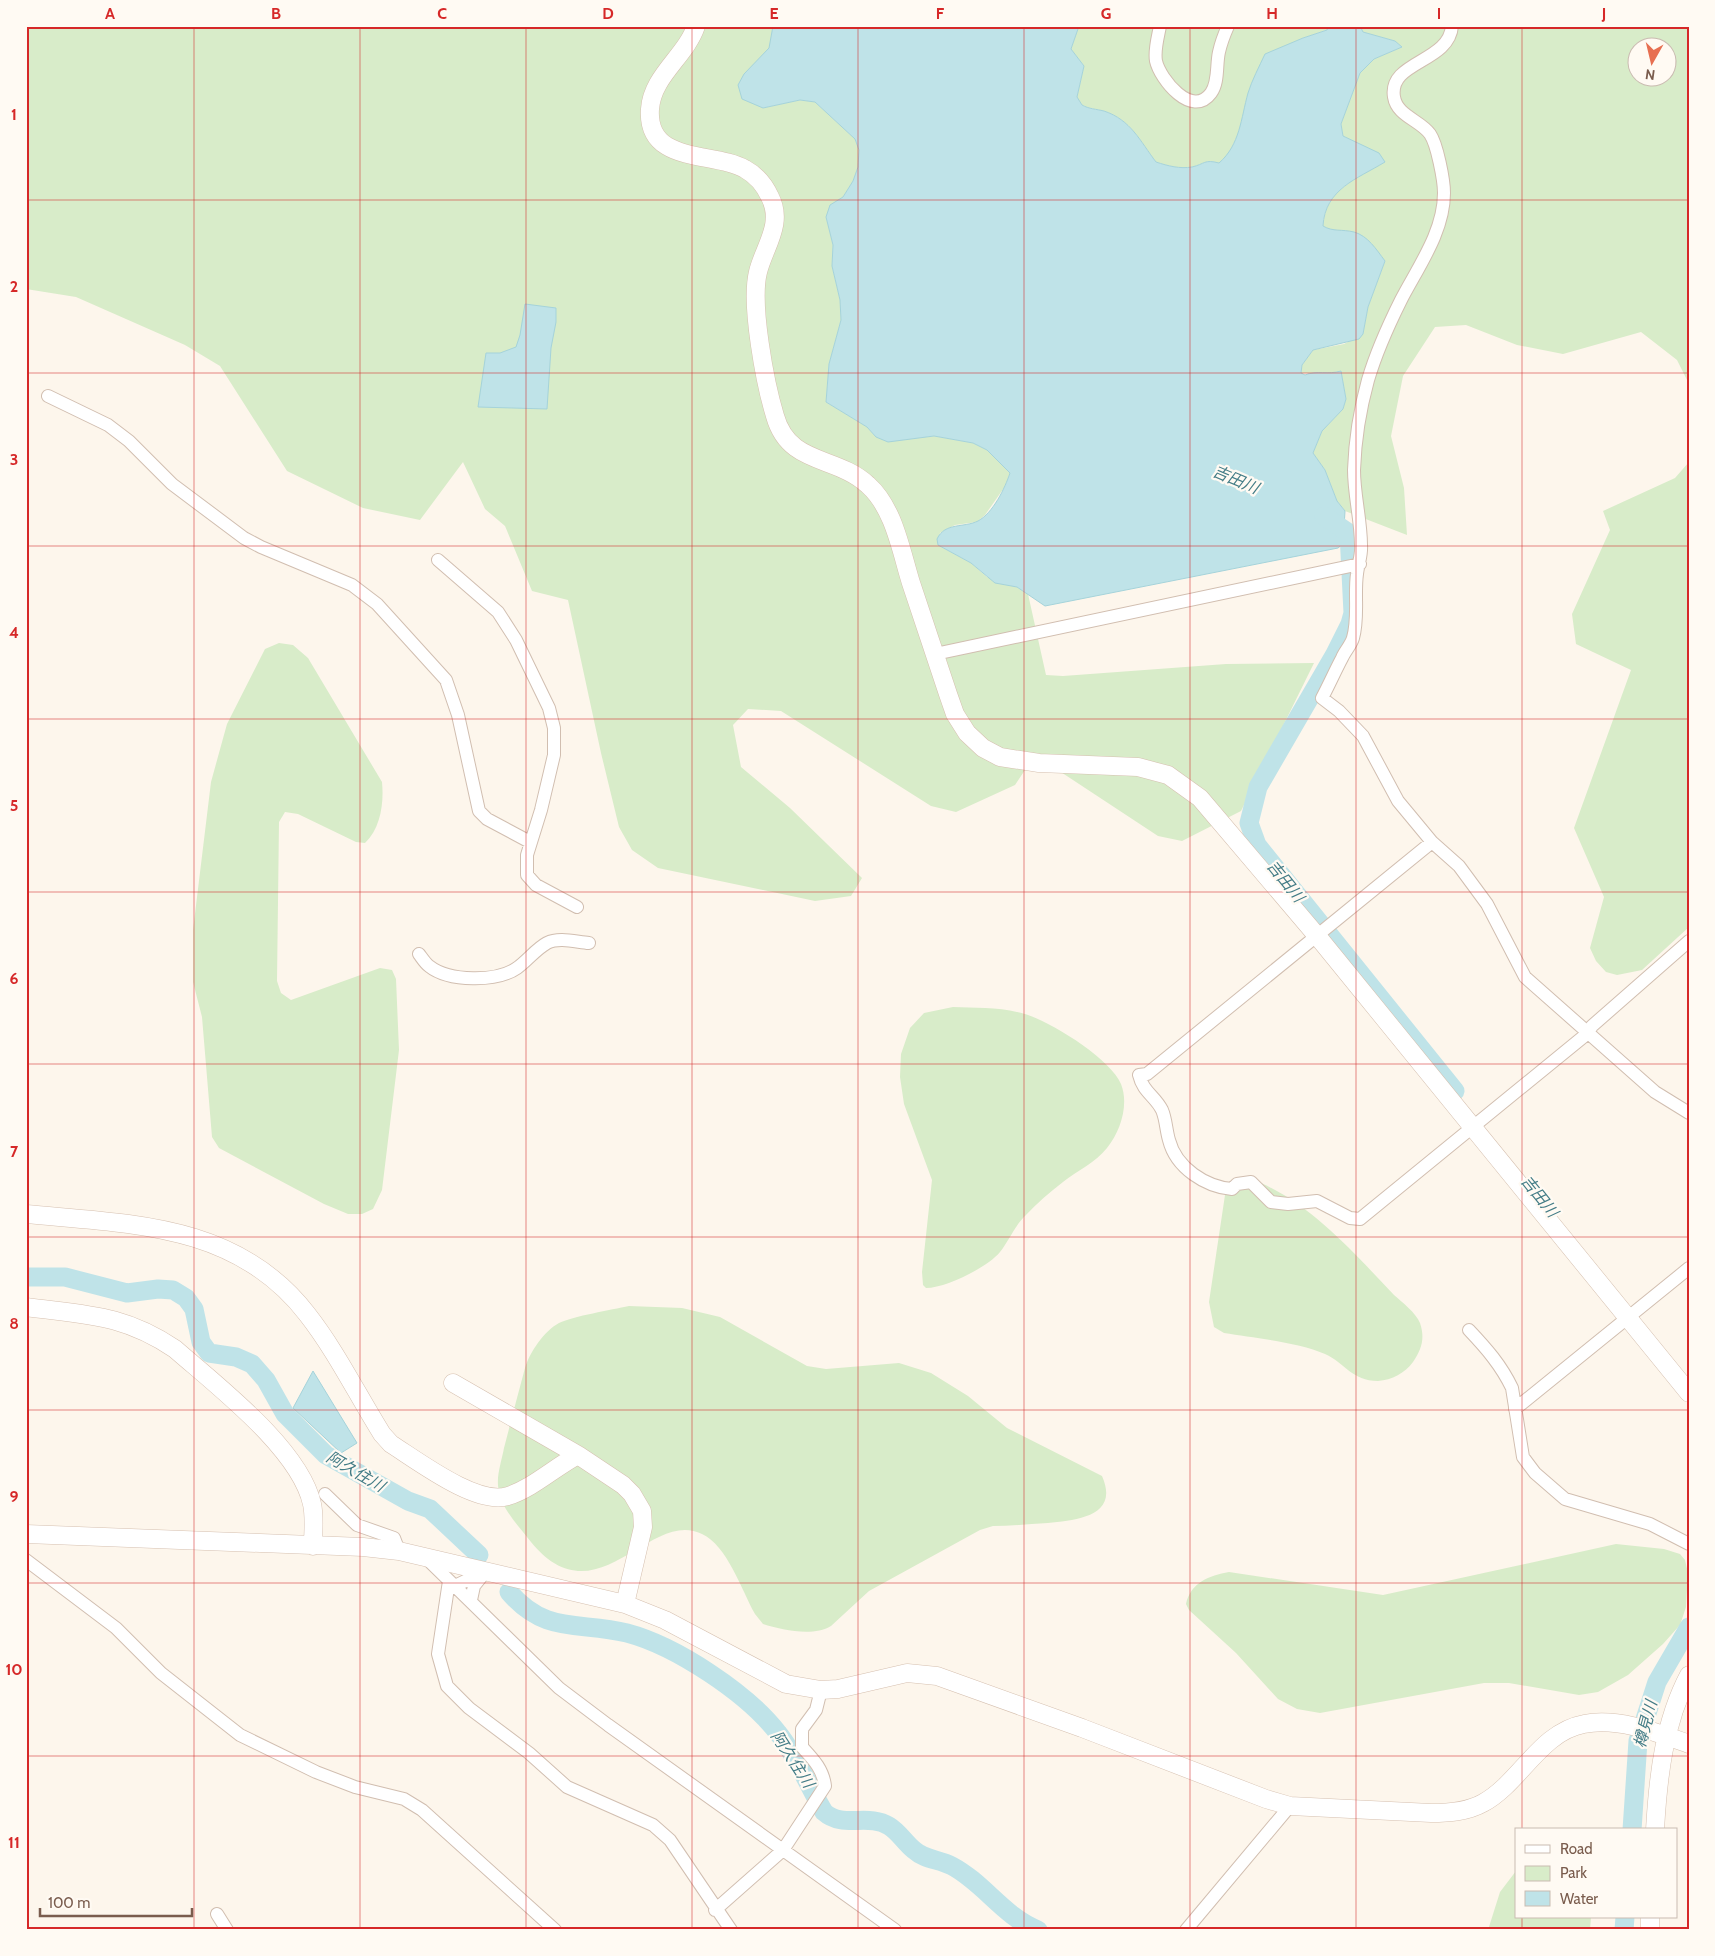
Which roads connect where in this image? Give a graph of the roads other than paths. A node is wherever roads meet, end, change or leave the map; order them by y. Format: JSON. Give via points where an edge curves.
{"nodes":[{"id":1,"x":696,"y":26,"type":"edge"},
{"id":2,"x":1160,"y":26,"type":"edge"},
{"id":3,"x":1228,"y":26,"type":"edge"},
{"id":4,"x":1452,"y":26,"type":"edge"},
{"id":5,"x":48,"y":396,"type":"dead end"},
{"id":6,"x":438,"y":560,"type":"dead end"},
{"id":7,"x":1360,"y":564,"type":"junction"},
{"id":8,"x":935,"y":654,"type":"junction"},
{"id":9,"x":530,"y":842,"type":"junction"},
{"id":10,"x":1432,"y":842,"type":"junction"},
{"id":11,"x":577,"y":907,"type":"dead end"},
{"id":12,"x":1318,"y":937,"type":"junction"},
{"id":13,"x":1689,"y":941,"type":"edge"},
{"id":14,"x":589,"y":943,"type":"dead end"},
{"id":15,"x":419,"y":954,"type":"dead end"},
{"id":16,"x":1588,"y":1032,"type":"junction"},
{"id":17,"x":1689,"y":1113,"type":"edge"},
{"id":18,"x":1471,"y":1128,"type":"junction"},
{"id":19,"x":26,"y":1214,"type":"edge"},
{"id":20,"x":1689,"y":1268,"type":"edge"},
{"id":21,"x":26,"y":1307,"type":"edge"},
{"id":22,"x":1627,"y":1318,"type":"junction"},
{"id":23,"x":1468,"y":1330,"type":"dead end"},
{"id":24,"x":453,"y":1383,"type":"dead end"},
{"id":25,"x":1689,"y":1393,"type":"edge"},
{"id":26,"x":1515,"y":1409,"type":"junction"},
{"id":27,"x":578,"y":1455,"type":"junction"},
{"id":28,"x":325,"y":1494,"type":"dead end"},
{"id":29,"x":26,"y":1534,"type":"edge"},
{"id":30,"x":1689,"y":1544,"type":"edge"},
{"id":31,"x":313,"y":1546,"type":"junction"},
{"id":32,"x":399,"y":1551,"type":"junction"},
{"id":33,"x":425,"y":1557,"type":"junction"},
{"id":34,"x":26,"y":1560,"type":"edge"},
{"id":35,"x":486,"y":1571,"type":"junction"},
{"id":36,"x":452,"y":1584,"type":"junction"},
{"id":37,"x":471,"y":1600,"type":"junction"},
{"id":38,"x":625,"y":1604,"type":"junction"},
{"id":39,"x":1689,"y":1675,"type":"edge"},
{"id":40,"x":820,"y":1690,"type":"junction"},
{"id":41,"x":1665,"y":1735,"type":"junction"},
{"id":42,"x":1689,"y":1744,"type":"edge"},
{"id":43,"x":1290,"y":1806,"type":"junction"},
{"id":44,"x":1655,"y":1828,"type":"edge"},
{"id":45,"x":783,"y":1850,"type":"junction"},
{"id":46,"x":715,"y":1910,"type":"junction"},
{"id":47,"x":217,"y":1914,"type":"dead end"},
{"id":48,"x":227,"y":1930,"type":"edge"},
{"id":49,"x":555,"y":1930,"type":"edge"},
{"id":50,"x":731,"y":1930,"type":"edge"},
{"id":51,"x":895,"y":1930,"type":"edge"},
{"id":52,"x":1186,"y":1930,"type":"edge"}],
"edges":[{"from":1,"to":8,"type":"street","via":[[686,47],[652,94],[652,126],[660,139],[673,149],[744,168],[760,182],[771,198],[772,239],[759,269],[755,302],[775,417],[794,448],[859,477],[880,499],[889,516]]},
{"from":2,"to":3,"type":"street","via":[[1158,67],[1180,96],[1194,101],[1207,96],[1214,87],[1219,51]]},
{"from":4,"to":7,"type":"street","via":[[1442,48],[1401,75],[1394,88],[1395,100],[1401,111],[1432,136],[1444,192],[1437,231],[1400,302],[1368,380],[1357,430],[1354,471],[1362,545]]},
{"from":5,"to":9,"type":"street","via":[[108,425],[172,484],[244,538],[352,585],[377,604],[446,680],[458,715],[479,812]]},
{"from":6,"to":9,"type":"street","via":[[498,612],[516,640],[549,708],[556,738],[554,755]]},
{"from":7,"to":8,"type":"street"},
{"from":7,"to":10,"type":"street","via":[[1352,639],[1322,698],[1364,736],[1398,801]]},
{"from":8,"to":12,"type":"street","via":[[956,714],[967,733],[983,748],[1013,760],[1138,768],[1168,776],[1200,798]]},
{"from":9,"to":11,"type":"street","via":[[527,875],[536,885]]},
{"from":10,"to":12,"type":"street"},
{"from":10,"to":16,"type":"street","via":[[1459,866],[1487,904],[1525,977]]},
{"from":12,"to":18,"type":"street"},
{"from":12,"to":18,"type":"street","via":[[1147,1074],[1139,1075],[1141,1086],[1163,1112],[1169,1141],[1177,1155],[1196,1176],[1219,1188],[1232,1189],[1236,1184],[1250,1182],[1271,1202],[1317,1202],[1356,1220]]},
{"from":13,"to":16,"type":"street"},
{"from":14,"to":15,"type":"street","via":[[548,942],[516,968],[499,976],[481,979],[447,975],[429,966]]},
{"from":16,"to":17,"type":"street","via":[[1655,1092]]},
{"from":16,"to":18,"type":"street"},
{"from":18,"to":22,"type":"street"},
{"from":19,"to":27,"type":"street","via":[[170,1230],[210,1243],[253,1266],[271,1278],[306,1313],[391,1444],[469,1491],[494,1498],[508,1496]]},
{"from":20,"to":22,"type":"street"},
{"from":21,"to":31,"type":"street","via":[[122,1321],[175,1349],[285,1451],[305,1484],[313,1505]]},
{"from":22,"to":25,"type":"street"},
{"from":22,"to":26,"type":"street"},
{"from":23,"to":26,"type":"street","via":[[1501,1367],[1512,1388]]},
{"from":24,"to":27,"type":"street"},
{"from":26,"to":30,"type":"street","via":[[1524,1457],[1535,1473],[1565,1499],[1650,1524]]},
{"from":27,"to":38,"type":"street","via":[[623,1485],[642,1511],[643,1527]]},
{"from":28,"to":32,"type":"street","via":[[357,1525],[394,1538]]},
{"from":29,"to":31,"type":"street"},
{"from":31,"to":32,"type":"street"},
{"from":32,"to":33,"type":"street"},
{"from":33,"to":35,"type":"street"},
{"from":33,"to":36,"type":"street"},
{"from":34,"to":49,"type":"street","via":[[116,1628],[161,1673],[240,1735],[316,1772],[355,1787],[404,1799],[422,1810]]},
{"from":35,"to":36,"type":"street"},
{"from":35,"to":37,"type":"street","via":[[474,1586]]},
{"from":35,"to":38,"type":"street"},
{"from":36,"to":37,"type":"street"},
{"from":36,"to":46,"type":"street","via":[[438,1654],[447,1686],[469,1708],[529,1753],[567,1787],[653,1825],[670,1840]]},
{"from":37,"to":45,"type":"street","via":[[559,1688]]},
{"from":38,"to":40,"type":"street","via":[[665,1620],[786,1684]]},
{"from":39,"to":41,"type":"street"},
{"from":40,"to":43,"type":"street","via":[[838,1689],[906,1673],[936,1676]]},
{"from":40,"to":45,"type":"street","via":[[816,1710],[802,1729],[802,1747],[817,1764],[825,1786]]},
{"from":41,"to":42,"type":"street"},
{"from":41,"to":43,"type":"street","via":[[1598,1722],[1570,1728],[1552,1739],[1492,1797],[1462,1811]]},
{"from":41,"to":44,"type":"street"},
{"from":43,"to":52,"type":"street"},
{"from":45,"to":46,"type":"street"},
{"from":45,"to":51,"type":"street"},
{"from":46,"to":50,"type":"street"},
{"from":47,"to":48,"type":"street"}]}
